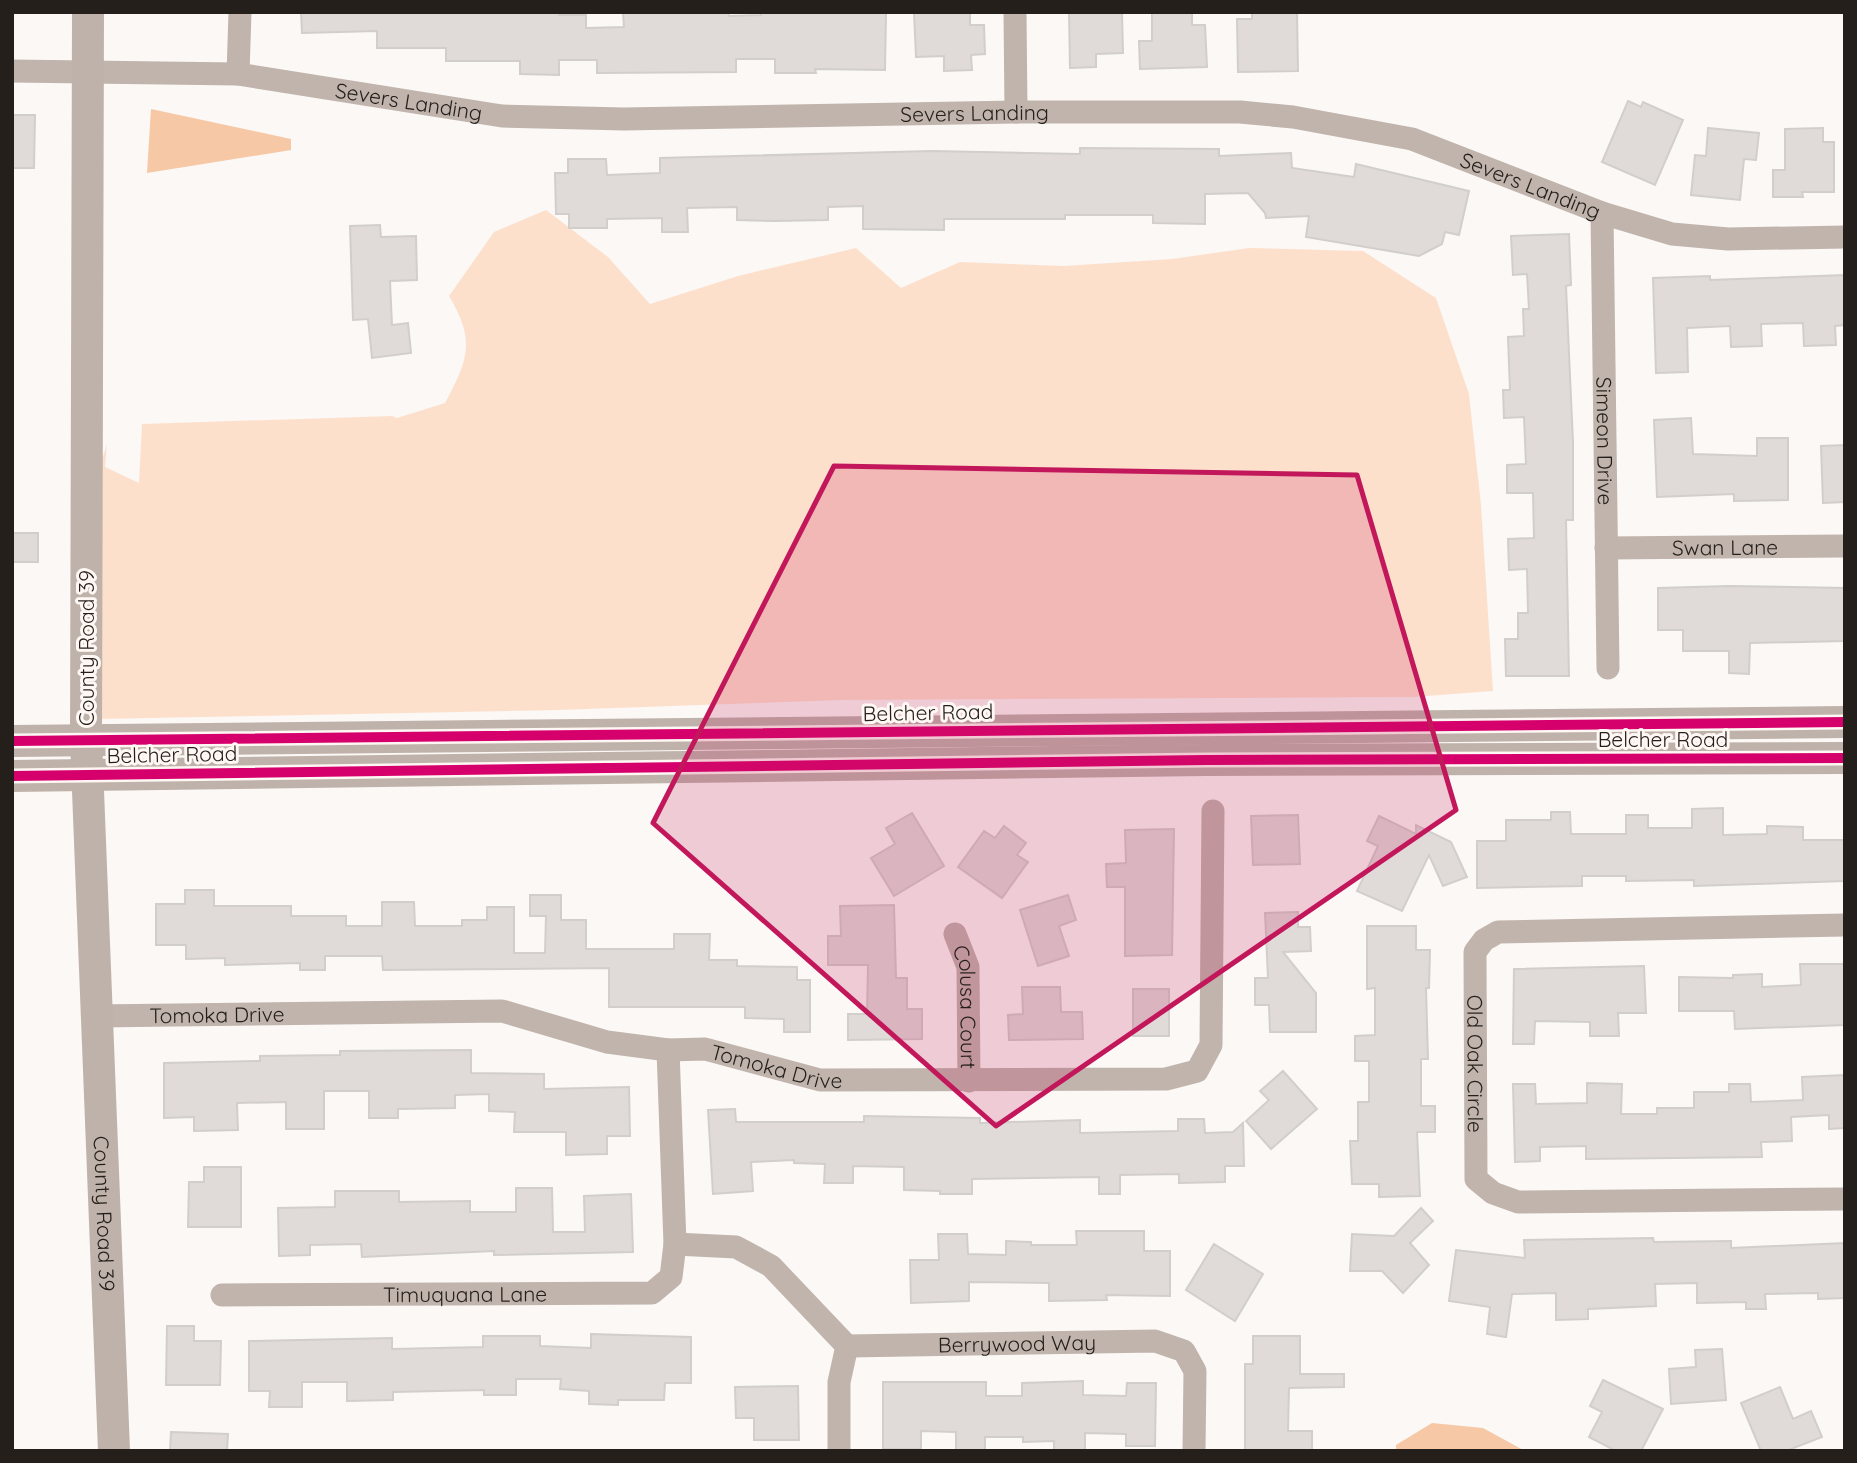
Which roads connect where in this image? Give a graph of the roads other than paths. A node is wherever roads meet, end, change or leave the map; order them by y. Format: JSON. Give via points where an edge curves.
{"nodes":[{"id":1,"x":88,"y":12,"type":"edge"},
{"id":2,"x":240,"y":12,"type":"edge"},
{"id":3,"x":1015,"y":12,"type":"edge"},
{"id":4,"x":12,"y":71,"type":"edge"},
{"id":5,"x":87,"y":72,"type":"junction"},
{"id":6,"x":238,"y":74,"type":"junction"},
{"id":7,"x":1016,"y":112,"type":"junction"},
{"id":8,"x":1602,"y":213,"type":"junction"},
{"id":9,"x":1845,"y":237,"type":"edge"},
{"id":10,"x":1845,"y":546,"type":"edge"},
{"id":11,"x":1606,"y":548,"type":"junction"},
{"id":12,"x":1608,"y":668,"type":"dead end"},
{"id":13,"x":1845,"y":722,"type":"edge"},
{"id":14,"x":86,"y":740,"type":"junction"},
{"id":15,"x":12,"y":741,"type":"edge"},
{"id":16,"x":1845,"y":758,"type":"edge"},
{"id":17,"x":87,"y":775,"type":"junction"},
{"id":18,"x":12,"y":776,"type":"edge"},
{"id":19,"x":1213,"y":811,"type":"dead end"},
{"id":20,"x":1845,"y":925,"type":"edge"},
{"id":21,"x":955,"y":934,"type":"dead end"},
{"id":22,"x":96,"y":1016,"type":"junction"},
{"id":23,"x":668,"y":1050,"type":"junction"},
{"id":24,"x":969,"y":1081,"type":"junction"},
{"id":25,"x":1845,"y":1199,"type":"edge"},
{"id":26,"x":675,"y":1244,"type":"junction"},
{"id":27,"x":222,"y":1296,"type":"dead end"},
{"id":28,"x":846,"y":1346,"type":"junction"},
{"id":29,"x":114,"y":1451,"type":"edge"},
{"id":30,"x":839,"y":1451,"type":"edge"},
{"id":31,"x":1194,"y":1451,"type":"edge"}],
"edges":[{"from":1,"to":5,"type":"main road","name":"County Road 39"},
{"from":2,"to":6,"type":"street"},
{"from":3,"to":7,"type":"street"},
{"from":4,"to":5,"type":"street","name":"Severs Landing"},
{"from":5,"to":6,"type":"street","name":"Severs Landing"},
{"from":5,"to":14,"type":"main road","name":"County Road 39"},
{"from":6,"to":7,"type":"street","name":"Severs Landing","via":[[502,116],[624,120]]},
{"from":7,"to":8,"type":"street","name":"Severs Landing","via":[[1240,112],[1293,117],[1412,139]]},
{"from":8,"to":9,"type":"street","name":"Severs Landing","via":[[1672,234],[1728,239]]},
{"from":8,"to":11,"type":"street","name":"Simeon Drive"},
{"from":10,"to":11,"type":"street","name":"Swan Lane"},
{"from":11,"to":12,"type":"street","name":"Simeon Drive"},
{"from":13,"to":14,"type":"main road","name":"Belcher Road"},
{"from":14,"to":15,"type":"main road","name":"Belcher Road"},
{"from":14,"to":17,"type":"main road","name":"County Road 39"},
{"from":16,"to":17,"type":"main road","name":"Belcher Road","via":[[1206,760]]},
{"from":17,"to":18,"type":"main road","name":"Belcher Road"},
{"from":17,"to":22,"type":"main road","name":"County Road 39"},
{"from":19,"to":24,"type":"street","name":"Tomoka Drive","via":[[1211,1045],[1197,1071],[1166,1080]]},
{"from":20,"to":25,"type":"street","name":"Old Oak Circle","via":[[1498,932],[1475,952],[1476,1179],[1483,1187],[1518,1202]]},
{"from":21,"to":24,"type":"street","name":"Colusa Court","via":[[968,967]]},
{"from":22,"to":23,"type":"street","name":"Tomoka Drive","via":[[502,1011],[607,1042]]},
{"from":22,"to":29,"type":"main road","name":"County Road 39"},
{"from":23,"to":24,"type":"street","name":"Tomoka Drive","via":[[705,1049],[820,1080]]},
{"from":23,"to":26,"type":"street","name":"Timuquana Lane"},
{"from":26,"to":27,"type":"street","name":"Timuquana Lane","via":[[671,1277],[652,1293]]},
{"from":26,"to":28,"type":"street","via":[[736,1247],[771,1265]]},
{"from":28,"to":30,"type":"street","via":[[839,1382]]},
{"from":28,"to":31,"type":"street","name":"Berrywood Way","via":[[1155,1341],[1184,1351],[1195,1371]]}]}
